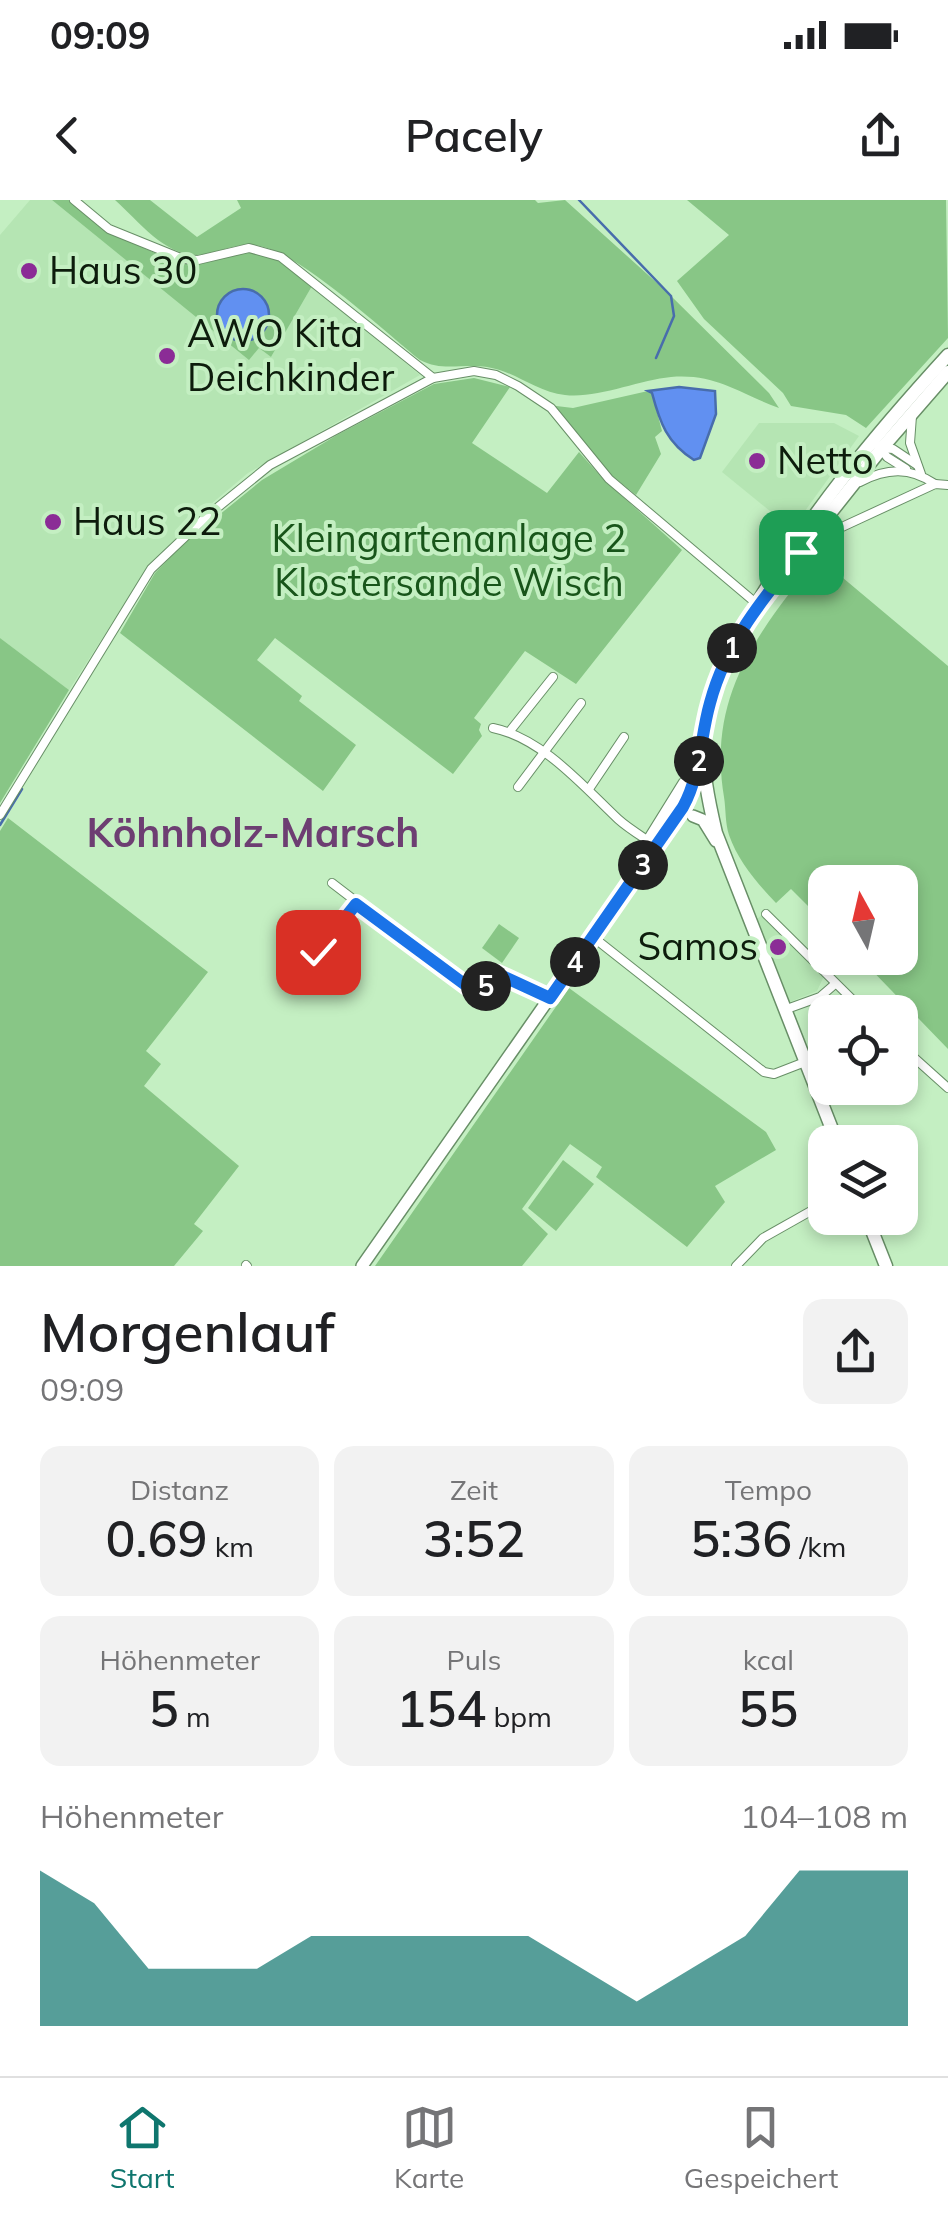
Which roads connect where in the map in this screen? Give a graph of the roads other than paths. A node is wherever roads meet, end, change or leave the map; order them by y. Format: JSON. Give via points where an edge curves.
{"nodes":[{"id":1,"x":74,"y":200,"type":"edge"},
{"id":2,"x":948,"y":356,"type":"edge"},
{"id":3,"x":948,"y":372,"type":"edge"},
{"id":4,"x":432,"y":378,"type":"junction"},
{"id":5,"x":914,"y":411,"type":"junction"},
{"id":6,"x":877,"y":444,"type":"junction"},
{"id":7,"x":913,"y":468,"type":"junction"},
{"id":8,"x":935,"y":484,"type":"junction"},
{"id":9,"x":948,"y":485,"type":"edge"},
{"id":10,"x":852,"y":486,"type":"junction"},
{"id":11,"x":842,"y":527,"type":"dead end"},
{"id":12,"x":757,"y":604,"type":"junction"},
{"id":13,"x":552,"y":677,"type":"dead end"},
{"id":14,"x":581,"y":703,"type":"dead end"},
{"id":15,"x":493,"y":728,"type":"dead end"},
{"id":16,"x":510,"y":731,"type":"junction"},
{"id":17,"x":624,"y":736,"type":"dead end"},
{"id":18,"x":704,"y":738,"type":"junction"},
{"id":19,"x":544,"y":754,"type":"junction"},
{"id":20,"x":684,"y":782,"type":"dead end"},
{"id":21,"x":518,"y":787,"type":"dead end"},
{"id":22,"x":589,"y":789,"type":"junction"},
{"id":23,"x":710,"y":805,"type":"junction"},
{"id":24,"x":688,"y":811,"type":"junction"},
{"id":25,"x":0,"y":815,"type":"edge"},
{"id":26,"x":651,"y":843,"type":"junction"},
{"id":27,"x":724,"y":855,"type":"junction"},
{"id":28,"x":332,"y":883,"type":"dead end"},
{"id":29,"x":356,"y":904,"type":"junction"},
{"id":30,"x":766,"y":914,"type":"dead end"},
{"id":31,"x":594,"y":937,"type":"junction"},
{"id":32,"x":322,"y":947,"type":"dead end"},
{"id":33,"x":835,"y":984,"type":"junction"},
{"id":34,"x":847,"y":995,"type":"edge"},
{"id":35,"x":550,"y":998,"type":"junction"},
{"id":36,"x":784,"y":1010,"type":"junction"},
{"id":37,"x":918,"y":1061,"type":"edge"},
{"id":38,"x":805,"y":1062,"type":"junction"},
{"id":39,"x":948,"y":1088,"type":"edge"},
{"id":40,"x":830,"y":1125,"type":"edge"},
{"id":41,"x":808,"y":1212,"type":"edge"},
{"id":42,"x":874,"y":1235,"type":"edge"},
{"id":43,"x":362,"y":1266,"type":"edge"},
{"id":44,"x":736,"y":1266,"type":"edge"},
{"id":45,"x":886,"y":1266,"type":"edge"}],
"edges":[{"from":1,"to":4,"type":"street","via":[[109,229],[183,259],[249,248],[281,257]]},
{"from":2,"to":6,"type":"main road"},
{"from":3,"to":5,"type":"main road"},
{"from":4,"to":12,"type":"street","via":[[496,375],[552,408],[610,479]]},
{"from":4,"to":25,"type":"street","via":[[270,466],[178,542],[152,569]]},
{"from":5,"to":6,"type":"main road"},
{"from":5,"to":7,"type":"street"},
{"from":6,"to":7,"type":"street","via":[[887,457]]},
{"from":6,"to":10,"type":"main road"},
{"from":6,"to":12,"type":"main road","via":[[794,542]]},
{"from":7,"to":8,"type":"street"},
{"from":7,"to":10,"type":"street"},
{"from":8,"to":9,"type":"street"},
{"from":8,"to":11,"type":"street"},
{"from":10,"to":12,"type":"main road"},
{"from":12,"to":18,"type":"main road","via":[[721,669]]},
{"from":13,"to":16,"type":"street"},
{"from":14,"to":19,"type":"street"},
{"from":15,"to":16,"type":"street"},
{"from":16,"to":19,"type":"street"},
{"from":17,"to":22,"type":"street"},
{"from":18,"to":23,"type":"main road"},
{"from":18,"to":24,"type":"main road"},
{"from":19,"to":21,"type":"street"},
{"from":19,"to":22,"type":"street"},
{"from":20,"to":26,"type":"street"},
{"from":22,"to":26,"type":"street"},
{"from":23,"to":24,"type":"main road"},
{"from":23,"to":27,"type":"main road"},
{"from":24,"to":26,"type":"main road"},
{"from":24,"to":27,"type":"main road","via":[[703,820]]},
{"from":26,"to":31,"type":"main road"},
{"from":27,"to":36,"type":"main road"},
{"from":28,"to":29,"type":"street"},
{"from":29,"to":32,"type":"street"},
{"from":29,"to":35,"type":"street","via":[[475,992],[498,974]]},
{"from":30,"to":33,"type":"street"},
{"from":31,"to":35,"type":"main road"},
{"from":31,"to":38,"type":"street","via":[[764,1072]]},
{"from":33,"to":34,"type":"street"},
{"from":33,"to":36,"type":"street"},
{"from":35,"to":43,"type":"main road"},
{"from":36,"to":38,"type":"main road"},
{"from":37,"to":39,"type":"street"},
{"from":38,"to":40,"type":"main road"},
{"from":41,"to":44,"type":"street","via":[[762,1238]]},
{"from":42,"to":45,"type":"main road"}]}
